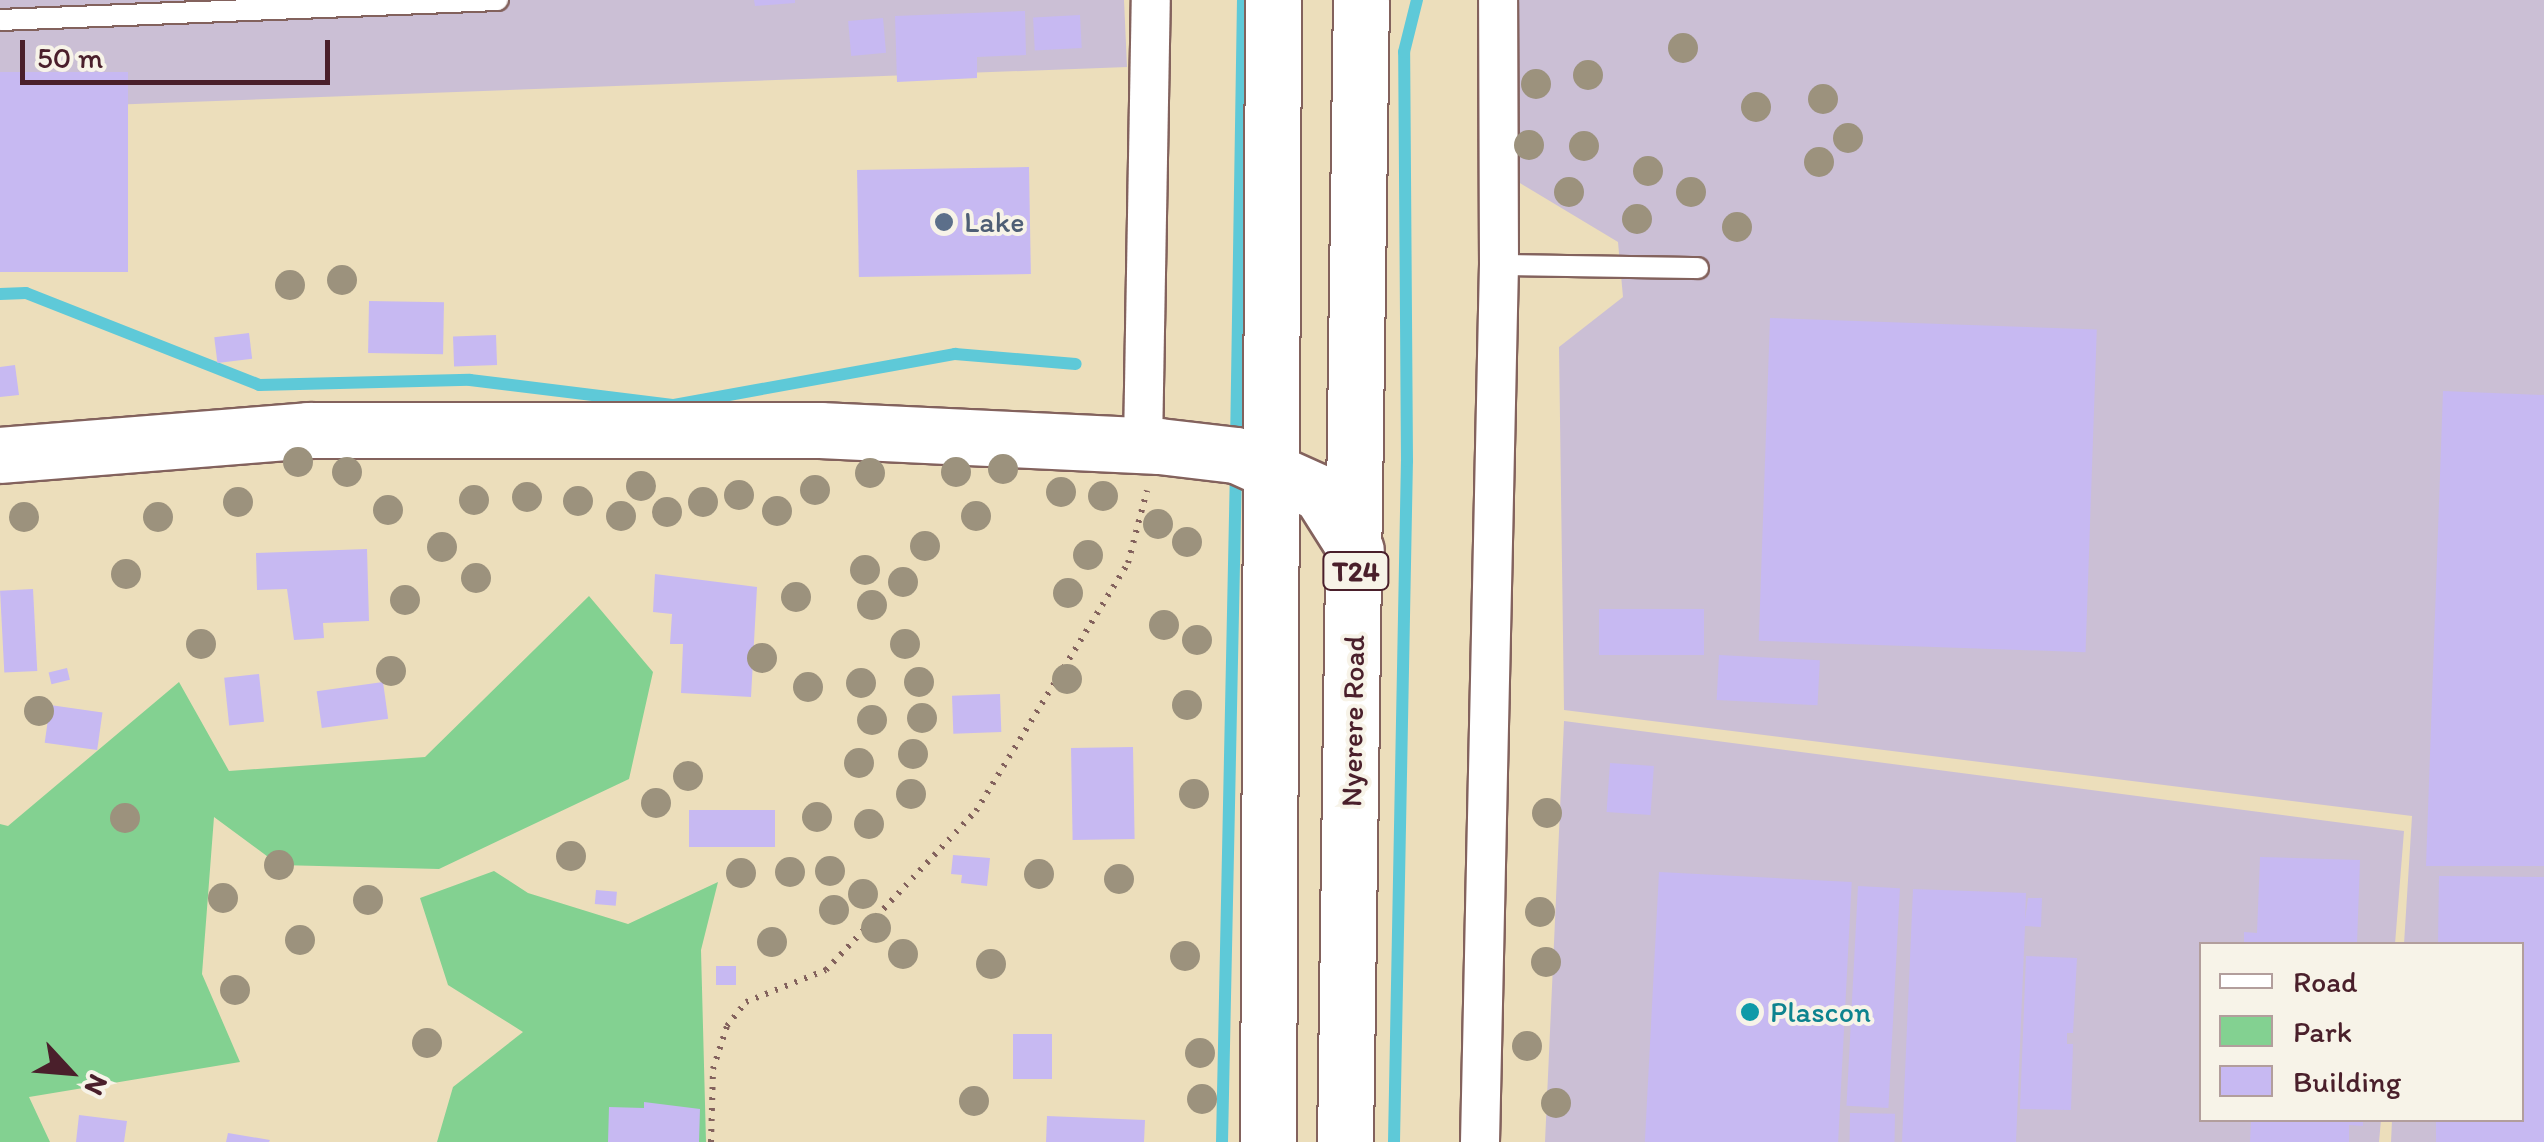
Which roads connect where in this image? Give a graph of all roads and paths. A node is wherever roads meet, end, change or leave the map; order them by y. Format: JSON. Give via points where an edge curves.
{"nodes":[{"id":1,"x":498,"y":0,"type":"edge"},
{"id":2,"x":1151,"y":0,"type":"edge"},
{"id":3,"x":1273,"y":0,"type":"edge"},
{"id":4,"x":1361,"y":0,"type":"edge"},
{"id":5,"x":1498,"y":0,"type":"edge"},
{"id":6,"x":0,"y":20,"type":"edge"},
{"id":7,"x":1500,"y":266,"type":"junction"},
{"id":8,"x":1698,"y":268,"type":"dead end"},
{"id":9,"x":1151,"y":445,"type":"junction"},
{"id":10,"x":0,"y":455,"type":"edge"},
{"id":11,"x":1272,"y":468,"type":"junction"},
{"id":12,"x":1356,"y":550,"type":"junction"},
{"id":13,"x":711,"y":1142,"type":"edge"},
{"id":14,"x":1268,"y":1142,"type":"edge"},
{"id":15,"x":1345,"y":1142,"type":"edge"},
{"id":16,"x":1480,"y":1142,"type":"edge"}],
"edges":[{"from":1,"to":6,"type":"lane"},
{"from":2,"to":9,"type":"street"},
{"from":3,"to":11,"type":"main road"},
{"from":4,"to":12,"type":"main road","name":"Nyerere Road","number":"T24"},
{"from":5,"to":7,"type":"street"},
{"from":7,"to":8,"type":"lane"},
{"from":7,"to":16,"type":"street"},
{"from":9,"to":10,"type":"main road","via":[[820,430],[308,430]]},
{"from":9,"to":11,"type":"main road","via":[[1236,455]]},
{"from":9,"to":13,"type":"path","via":[[1128,563],[976,811],[826,970],[746,1002],[727,1026],[712,1069]]},
{"from":11,"to":12,"type":"main road","via":[[1320,492]]},
{"from":11,"to":14,"type":"main road"},
{"from":12,"to":15,"type":"main road","name":"Nyerere Road","number":"T24"}]}
